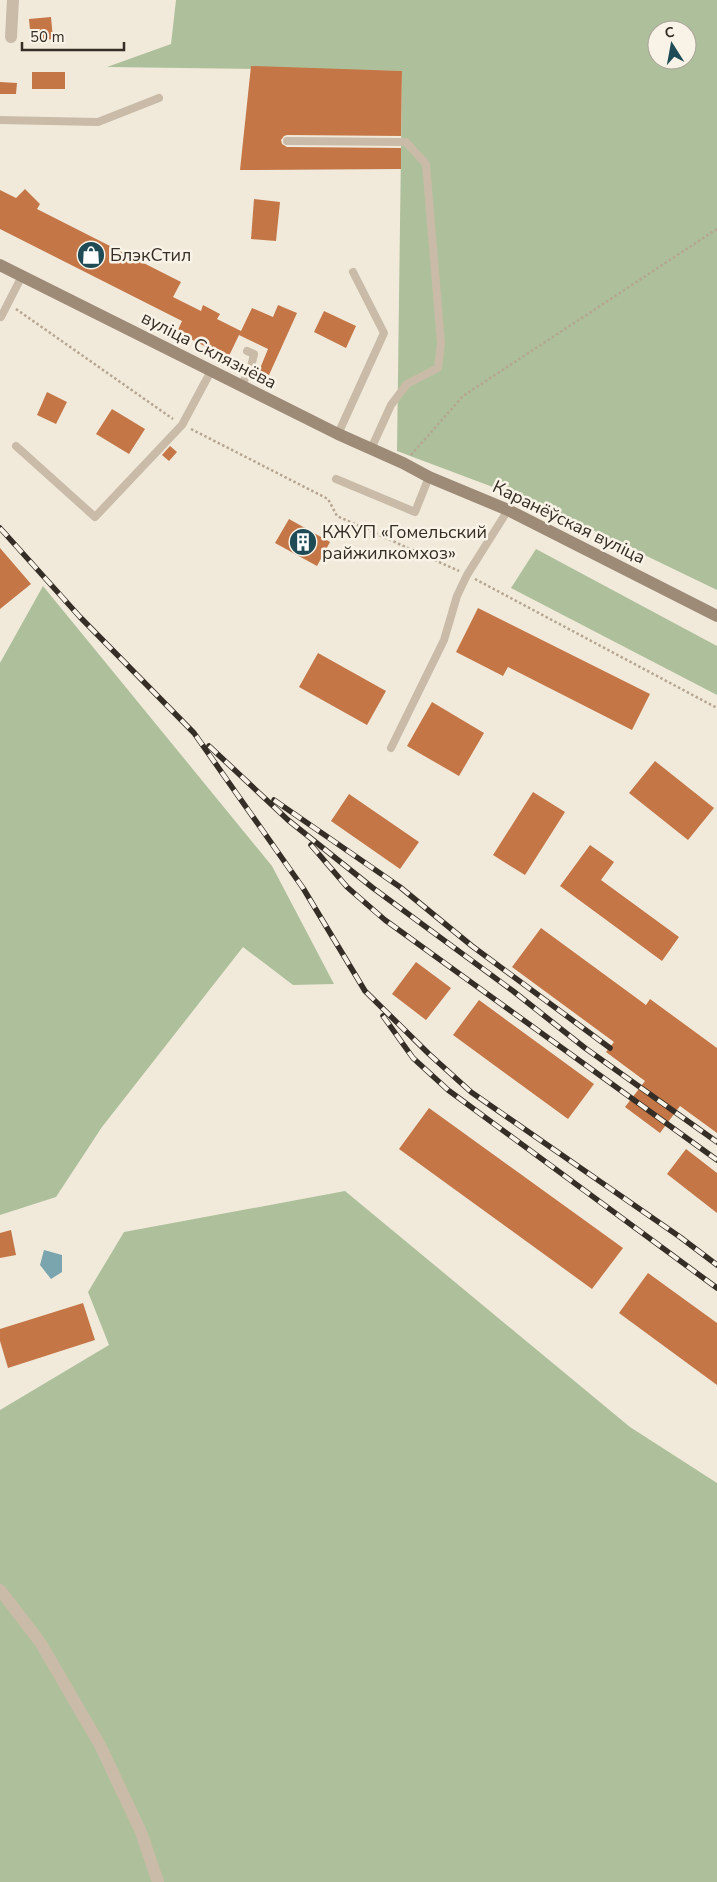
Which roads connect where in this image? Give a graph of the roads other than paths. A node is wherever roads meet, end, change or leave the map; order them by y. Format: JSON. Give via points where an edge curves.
{"nodes":[{"id":1,"x":13,"y":0,"type":"edge"},
{"id":2,"x":12,"y":37,"type":"dead end"},
{"id":3,"x":159,"y":98,"type":"dead end"},
{"id":4,"x":0,"y":120,"type":"edge"},
{"id":5,"x":287,"y":141,"type":"dead end"},
{"id":6,"x":0,"y":265,"type":"edge"},
{"id":7,"x":353,"y":272,"type":"dead end"},
{"id":8,"x":22,"y":276,"type":"junction"},
{"id":9,"x":1,"y":318,"type":"dead end"},
{"id":10,"x":247,"y":351,"type":"dead end"},
{"id":11,"x":211,"y":372,"type":"junction"},
{"id":12,"x":241,"y":386,"type":"junction"},
{"id":13,"x":338,"y":434,"type":"junction"},
{"id":14,"x":16,"y":446,"type":"dead end"},
{"id":15,"x":371,"y":449,"type":"junction"},
{"id":16,"x":403,"y":463,"type":"joint"},
{"id":17,"x":429,"y":477,"type":"junction"},
{"id":18,"x":336,"y":479,"type":"dead end"},
{"id":19,"x":508,"y":510,"type":"junction"},
{"id":20,"x":717,"y":616,"type":"edge"},
{"id":21,"x":391,"y":748,"type":"dead end"},
{"id":22,"x":0,"y":1590,"type":"edge"},
{"id":23,"x":158,"y":1882,"type":"edge"}],
"edges":[{"from":1,"to":2,"type":"street"},
{"from":3,"to":4,"type":"lane","via":[[98,122]]},
{"from":5,"to":15,"type":"lane","via":[[406,142],[426,164],[442,342],[438,368],[407,384],[391,405]]},
{"from":6,"to":8,"type":"main road","name":"вуліца Склязнёва"},
{"from":7,"to":13,"type":"lane","via":[[384,333]]},
{"from":8,"to":9,"type":"lane"},
{"from":8,"to":11,"type":"main road","name":"вуліца Склязнёва"},
{"from":10,"to":12,"type":"lane","via":[[254,354]]},
{"from":11,"to":12,"type":"main road","name":"вуліца Склязнёва"},
{"from":11,"to":14,"type":"lane","via":[[182,425],[96,517]]},
{"from":12,"to":13,"type":"main road","name":"вуліца Склязнёва"},
{"from":13,"to":15,"type":"main road","name":"вуліца Склязнёва"},
{"from":15,"to":16,"type":"main road","name":"вуліца Склязнёва"},
{"from":16,"to":17,"type":"main road","name":"Каранёўская вуліца"},
{"from":17,"to":18,"type":"lane","via":[[415,512]]},
{"from":17,"to":19,"type":"main road","name":"Каранёўская вуліца"},
{"from":19,"to":20,"type":"main road","name":"Каранёўская вуліца"},
{"from":19,"to":21,"type":"lane","via":[[457,596],[444,640]]},
{"from":22,"to":23,"type":"street","via":[[40,1642],[100,1745],[141,1832]]}]}
